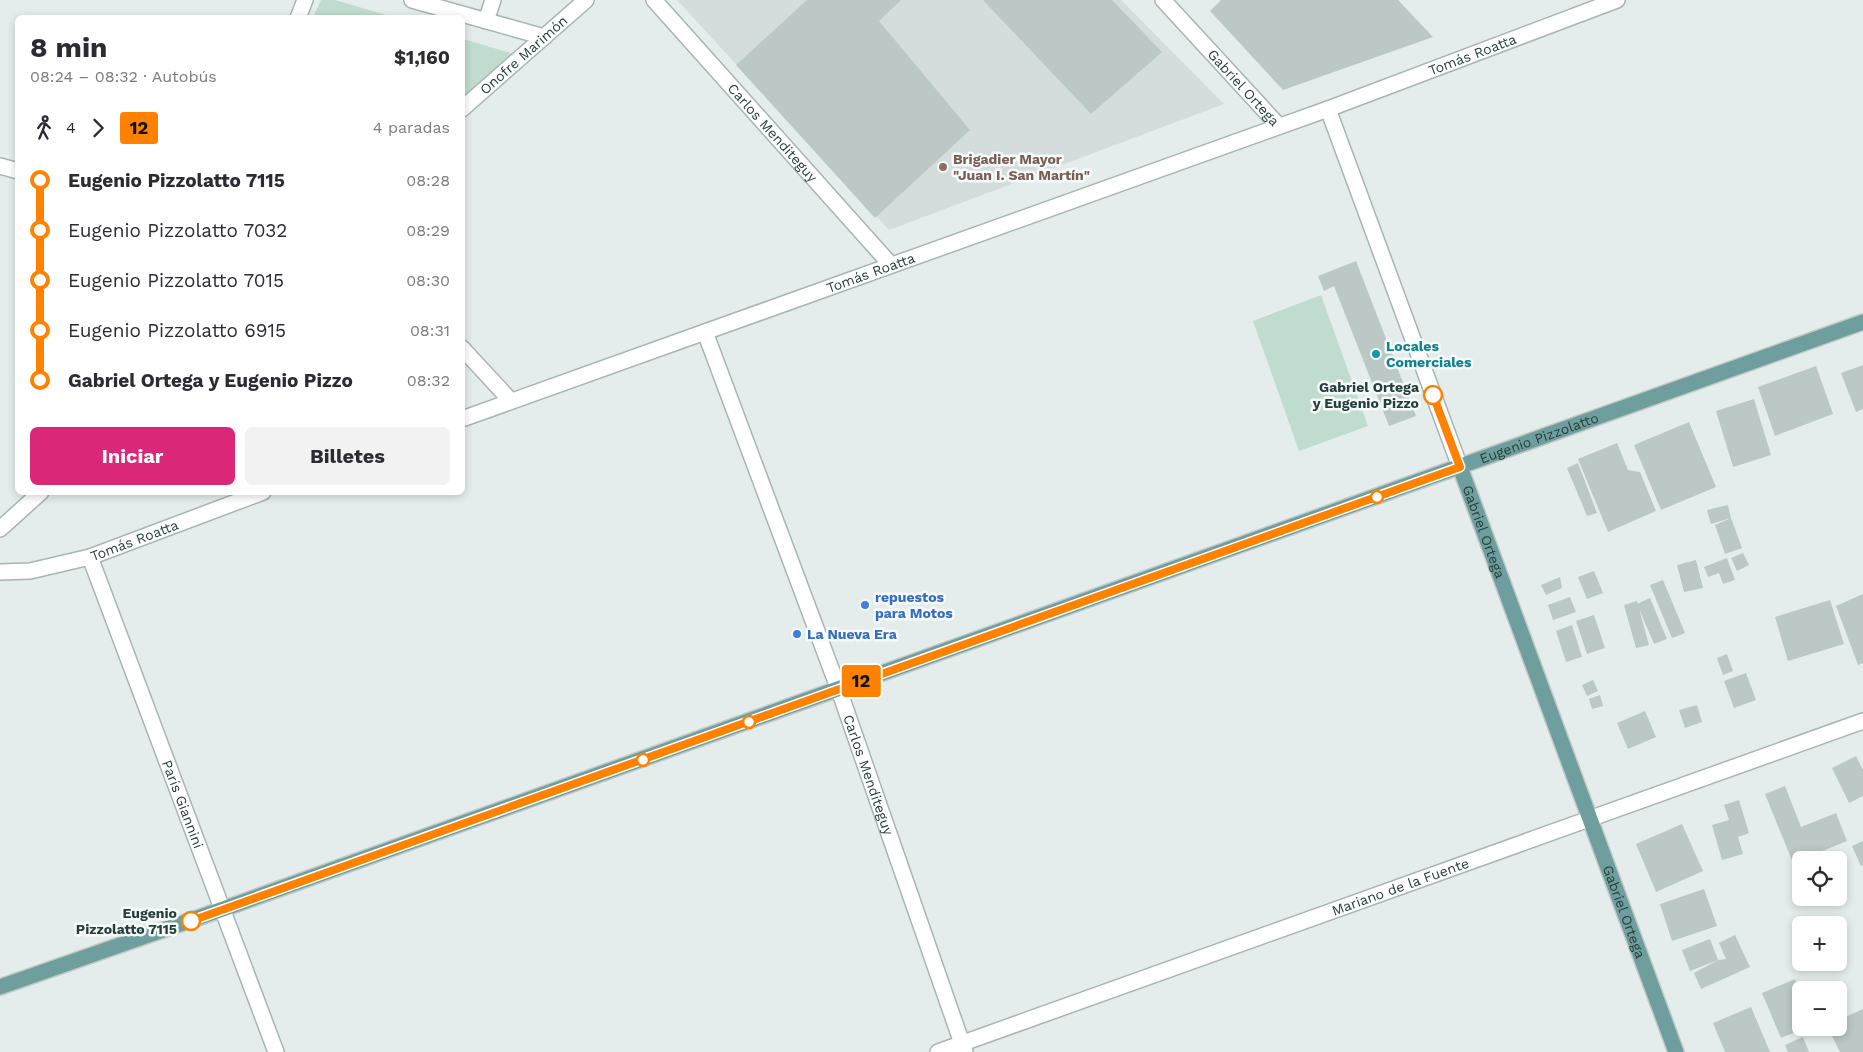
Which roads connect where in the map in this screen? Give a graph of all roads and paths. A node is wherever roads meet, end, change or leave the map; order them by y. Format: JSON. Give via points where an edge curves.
{"nodes":[{"id":1,"x":305,"y":0,"type":"edge"},
{"id":2,"x":412,"y":0,"type":"edge"},
{"id":3,"x":493,"y":0,"type":"edge"},
{"id":4,"x":586,"y":0,"type":"edge"},
{"id":5,"x":654,"y":0,"type":"edge"},
{"id":6,"x":1163,"y":0,"type":"edge"},
{"id":7,"x":1617,"y":0,"type":"edge"},
{"id":8,"x":299,"y":15,"type":"edge"},
{"id":9,"x":465,"y":15,"type":"edge"},
{"id":10,"x":465,"y":15,"type":"edge"},
{"id":11,"x":486,"y":21,"type":"junction"},
{"id":12,"x":544,"y":37,"type":"junction"},
{"id":13,"x":465,"y":106,"type":"edge"},
{"id":14,"x":1328,"y":109,"type":"junction"},
{"id":15,"x":1279,"y":126,"type":"junction"},
{"id":16,"x":0,"y":166,"type":"edge"},
{"id":17,"x":15,"y":170,"type":"edge"},
{"id":18,"x":891,"y":265,"type":"junction"},
{"id":19,"x":1863,"y":322,"type":"edge"},
{"id":20,"x":705,"y":332,"type":"junction"},
{"id":21,"x":465,"y":351,"type":"edge"},
{"id":22,"x":511,"y":401,"type":"junction"},
{"id":23,"x":465,"y":418,"type":"edge"},
{"id":24,"x":1460,"y":467,"type":"junction"},
{"id":25,"x":38,"y":495,"type":"edge"},
{"id":26,"x":255,"y":495,"type":"edge"},
{"id":27,"x":0,"y":529,"type":"edge"},
{"id":28,"x":90,"y":556,"type":"junction"},
{"id":29,"x":0,"y":572,"type":"edge"},
{"id":30,"x":839,"y":690,"type":"junction"},
{"id":31,"x":1863,"y":721,"type":"edge"},
{"id":32,"x":1590,"y":819,"type":"junction"},
{"id":33,"x":223,"y":909,"type":"junction"},
{"id":34,"x":0,"y":987,"type":"edge"},
{"id":35,"x":963,"y":1048,"type":"edge"},
{"id":36,"x":276,"y":1052,"type":"edge"},
{"id":37,"x":938,"y":1052,"type":"edge"},
{"id":38,"x":1676,"y":1052,"type":"edge"}],
"edges":[{"from":1,"to":8,"type":"street"},
{"from":2,"to":10,"type":"street"},
{"from":3,"to":11,"type":"street"},
{"from":4,"to":12,"type":"street","name":"Onofre Marimón"},
{"from":5,"to":18,"type":"street","name":"Carlos Menditeguy"},
{"from":6,"to":15,"type":"street","name":"Gabriel Ortega"},
{"from":7,"to":14,"type":"street","name":"Tomás Roatta"},
{"from":9,"to":11,"type":"street"},
{"from":11,"to":12,"type":"street"},
{"from":12,"to":13,"type":"street","name":"Onofre Marimón"},
{"from":14,"to":15,"type":"street","name":"Gabriel Ortega"},
{"from":14,"to":24,"type":"street","name":"Gabriel Ortega"},
{"from":15,"to":18,"type":"street","name":"Tomás Roatta"},
{"from":16,"to":17,"type":"street"},
{"from":18,"to":20,"type":"street","name":"Tomás Roatta"},
{"from":19,"to":24,"type":"main road","name":"Eugenio Pizzolatto"},
{"from":20,"to":22,"type":"street","name":"Tomás Roatta"},
{"from":20,"to":30,"type":"street","name":"Carlos Menditeguy"},
{"from":21,"to":22,"type":"street"},
{"from":22,"to":23,"type":"street","name":"Tomás Roatta"},
{"from":24,"to":30,"type":"main road","name":"Eugenio Pizzolatto"},
{"from":24,"to":32,"type":"main road","name":"Gabriel Ortega"},
{"from":25,"to":27,"type":"street"},
{"from":26,"to":28,"type":"street","name":"Tomás Roatta"},
{"from":28,"to":29,"type":"street","name":"Tomás Roatta","via":[[30,571]]},
{"from":28,"to":33,"type":"street","name":"París Giannini"},
{"from":30,"to":33,"type":"main road","name":"Eugenio Pizzolatto"},
{"from":30,"to":35,"type":"street","name":"Carlos Menditeguy"},
{"from":31,"to":32,"type":"street","name":"Mariano de la Fuente"},
{"from":32,"to":35,"type":"street","name":"Mariano de la Fuente"},
{"from":32,"to":38,"type":"main road","name":"Gabriel Ortega"},
{"from":33,"to":34,"type":"main road","name":"Eugenio Pizzolatto"},
{"from":33,"to":36,"type":"street","name":"París Giannini"},
{"from":35,"to":37,"type":"street","name":"Mariano de la Fuente"}]}
